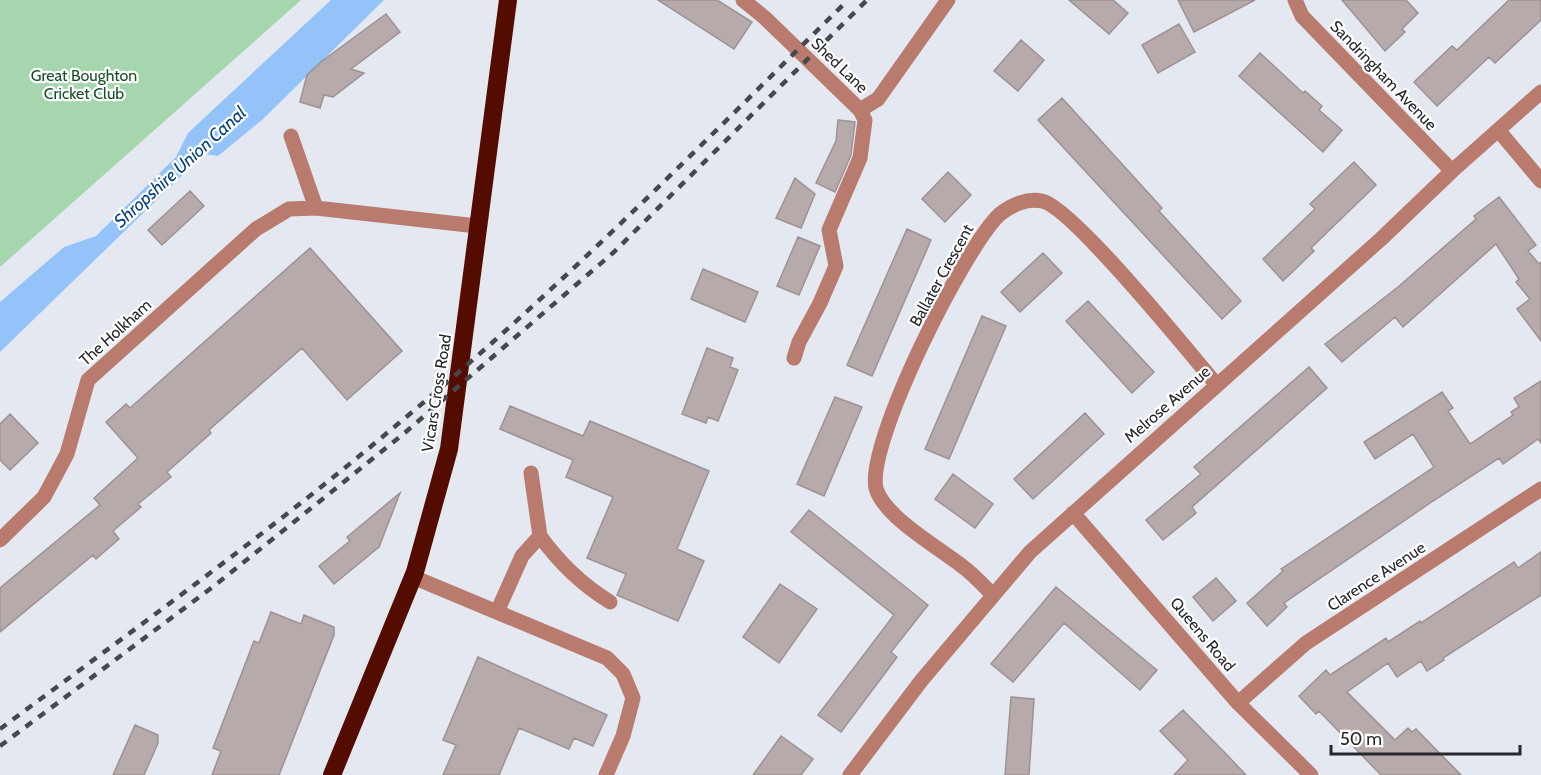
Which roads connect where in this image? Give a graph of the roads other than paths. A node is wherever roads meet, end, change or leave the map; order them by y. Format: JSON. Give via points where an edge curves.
{"nodes":[{"id":1,"x":508,"y":0,"type":"edge"},
{"id":2,"x":743,"y":0,"type":"edge"},
{"id":3,"x":948,"y":0,"type":"edge"},
{"id":4,"x":1295,"y":0,"type":"edge"},
{"id":5,"x":1541,"y":92,"type":"edge"},
{"id":6,"x":860,"y":110,"type":"junction"},
{"id":7,"x":1499,"y":131,"type":"junction"},
{"id":8,"x":291,"y":136,"type":"dead end"},
{"id":9,"x":1452,"y":171,"type":"junction"},
{"id":10,"x":1541,"y":181,"type":"edge"},
{"id":11,"x":316,"y":208,"type":"junction"},
{"id":12,"x":477,"y":226,"type":"junction"},
{"id":13,"x":794,"y":358,"type":"dead end"},
{"id":14,"x":1216,"y":384,"type":"junction"},
{"id":15,"x":531,"y":473,"type":"dead end"},
{"id":16,"x":1541,"y":489,"type":"edge"},
{"id":17,"x":1073,"y":513,"type":"junction"},
{"id":18,"x":540,"y":536,"type":"junction"},
{"id":19,"x":0,"y":540,"type":"edge"},
{"id":20,"x":414,"y":577,"type":"junction"},
{"id":21,"x":992,"y":594,"type":"junction"},
{"id":22,"x":610,"y":602,"type":"dead end"},
{"id":23,"x":497,"y":612,"type":"junction"},
{"id":24,"x":1238,"y":704,"type":"junction"},
{"id":25,"x":332,"y":775,"type":"edge"},
{"id":26,"x":606,"y":775,"type":"edge"},
{"id":27,"x":850,"y":775,"type":"edge"},
{"id":28,"x":1311,"y":775,"type":"edge"}],
"edges":[{"from":1,"to":12,"type":"highway","name":"Vicars Cross Road"},
{"from":2,"to":6,"type":"street","name":"Shed Lane"},
{"from":3,"to":6,"type":"street","name":"Shed Lane","via":[[878,99]]},
{"from":4,"to":9,"type":"street","name":"Sandringham Avenue","via":[[1302,16]]},
{"from":5,"to":7,"type":"street","name":"Melrose Avenue"},
{"from":6,"to":13,"type":"street","via":[[865,120],[860,158],[829,230],[836,266]]},
{"from":7,"to":9,"type":"street","name":"Melrose Avenue"},
{"from":7,"to":10,"type":"street"},
{"from":8,"to":11,"type":"street"},
{"from":9,"to":14,"type":"street","name":"Melrose Avenue"},
{"from":11,"to":12,"type":"street","name":"The Holkham"},
{"from":11,"to":19,"type":"street","name":"The Holkham","via":[[289,209],[256,229],[88,380],[67,454],[44,497]]},
{"from":12,"to":20,"type":"highway","name":"Vicars Cross Road","via":[[449,449]]},
{"from":14,"to":17,"type":"street","name":"Melrose Avenue"},
{"from":14,"to":21,"type":"street","name":"Ballater Crescent","via":[[1089,238],[1058,208],[1032,200],[1000,214],[938,311],[892,413],[880,447],[876,482],[886,507],[964,567]]},
{"from":15,"to":18,"type":"street"},
{"from":16,"to":24,"type":"street","name":"Clarence Avenue","via":[[1306,643]]},
{"from":17,"to":21,"type":"street","name":"Melrose Avenue"},
{"from":17,"to":24,"type":"street","name":"Queens Road"},
{"from":18,"to":22,"type":"street","via":[[556,559],[586,588]]},
{"from":18,"to":23,"type":"street","via":[[522,556]]},
{"from":20,"to":23,"type":"street"},
{"from":20,"to":25,"type":"highway","name":"Vicars Cross Road"},
{"from":21,"to":27,"type":"street","name":"Melrose Avenue"},
{"from":23,"to":26,"type":"street","via":[[607,658],[623,674],[633,698],[623,736]]},
{"from":24,"to":28,"type":"street","name":"Queens Road"}]}
